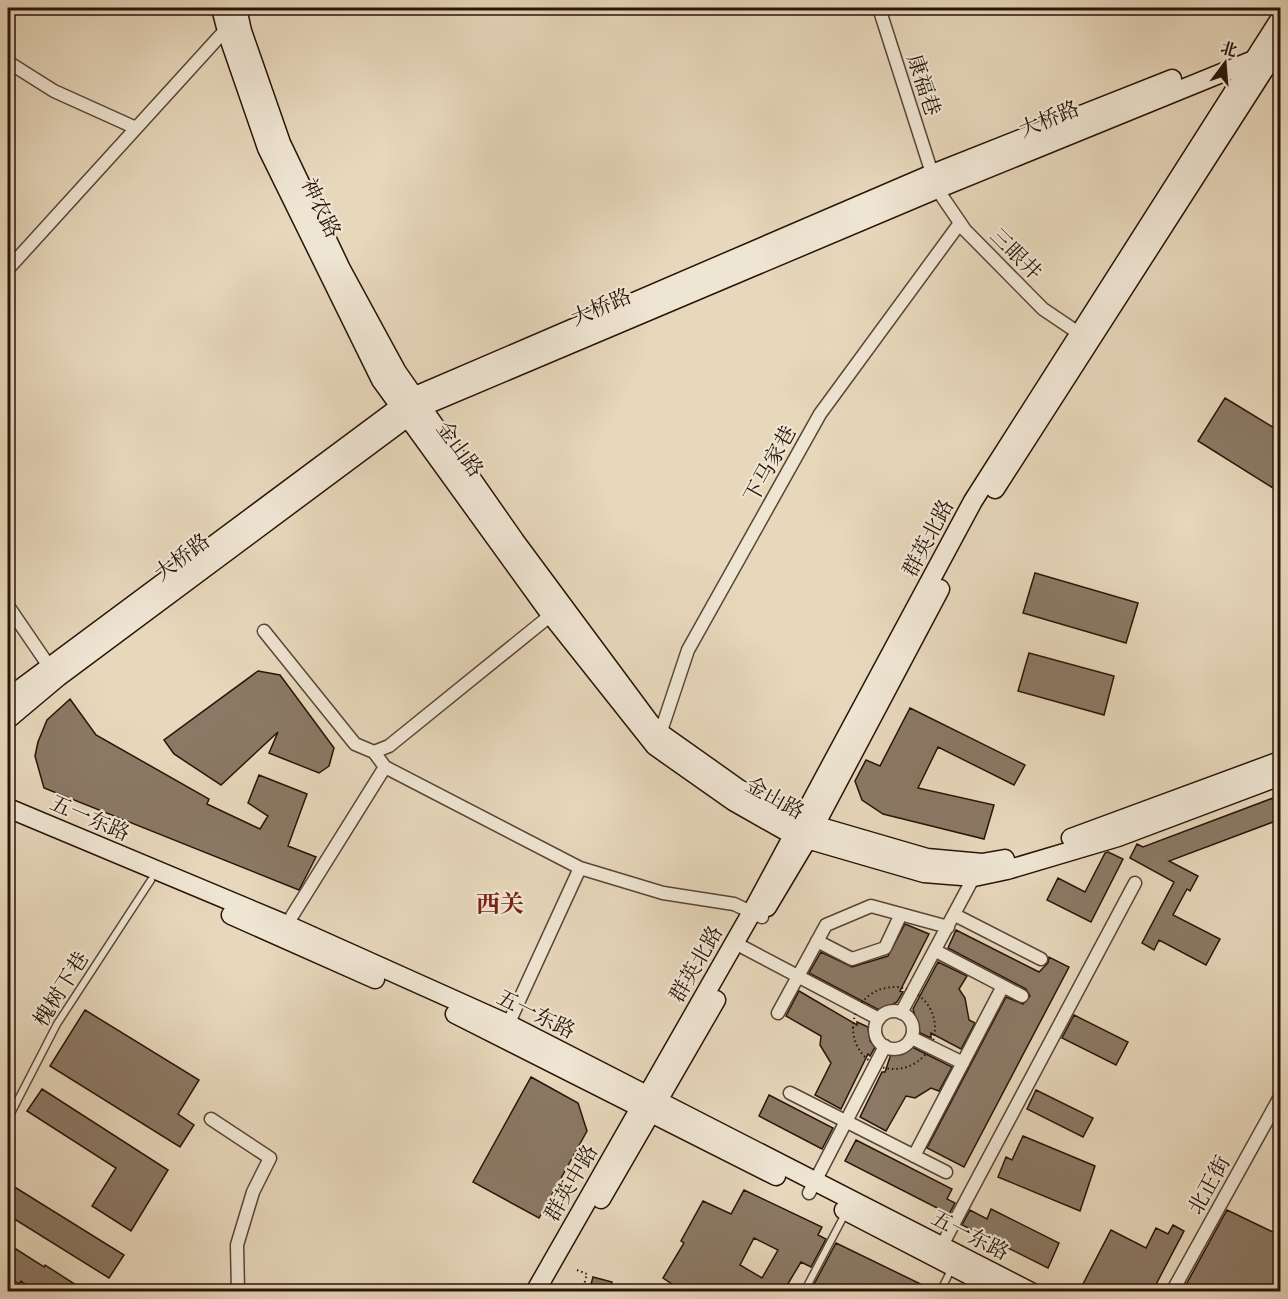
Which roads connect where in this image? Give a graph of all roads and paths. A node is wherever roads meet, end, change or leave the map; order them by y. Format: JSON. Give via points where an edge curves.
{"nodes":[{"id":1,"x":221,"y":8,"type":"edge"},
{"id":2,"x":879,"y":8,"type":"edge"},
{"id":3,"x":234,"y":17,"type":"edge"},
{"id":4,"x":1281,"y":19,"type":"edge"},
{"id":5,"x":1276,"y":44,"type":"edge"},
{"id":6,"x":1255,"y":59,"type":"junction"},
{"id":7,"x":8,"y":62,"type":"edge"},
{"id":8,"x":136,"y":128,"type":"junction"},
{"id":9,"x":935,"y":181,"type":"junction"},
{"id":10,"x":960,"y":223,"type":"junction"},
{"id":11,"x":8,"y":269,"type":"edge"},
{"id":12,"x":1080,"y":334,"type":"junction"},
{"id":13,"x":410,"y":406,"type":"junction"},
{"id":14,"x":8,"y":606,"type":"edge"},
{"id":15,"x":552,"y":615,"type":"junction"},
{"id":16,"x":264,"y":631,"type":"dead end"},
{"id":17,"x":53,"y":672,"type":"junction"},
{"id":18,"x":8,"y":698,"type":"edge"},
{"id":19,"x":8,"y":719,"type":"edge"},
{"id":20,"x":658,"y":740,"type":"junction"},
{"id":21,"x":374,"y":752,"type":"junction"},
{"id":22,"x":1281,"y":761,"type":"edge"},
{"id":23,"x":385,"y":767,"type":"junction"},
{"id":24,"x":1281,"y":776,"type":"edge"},
{"id":25,"x":8,"y":807,"type":"edge"},
{"id":26,"x":8,"y":821,"type":"edge"},
{"id":27,"x":804,"y":831,"type":"junction"},
{"id":28,"x":580,"y":868,"type":"junction"},
{"id":29,"x":978,"y":870,"type":"junction"},
{"id":30,"x":151,"y":880,"type":"junction"},
{"id":31,"x":1135,"y":884,"type":"dead end"},
{"id":32,"x":901,"y":914,"type":"junction"},
{"id":33,"x":757,"y":915,"type":"junction"},
{"id":34,"x":955,"y":915,"type":"junction"},
{"id":35,"x":292,"y":916,"type":"dead end"},
{"id":36,"x":948,"y":927,"type":"junction"},
{"id":37,"x":817,"y":941,"type":"junction"},
{"id":38,"x":740,"y":946,"type":"junction"},
{"id":39,"x":936,"y":951,"type":"junction"},
{"id":40,"x":1041,"y":959,"type":"dead end"},
{"id":41,"x":797,"y":976,"type":"junction"},
{"id":42,"x":1003,"y":986,"type":"junction"},
{"id":43,"x":913,"y":992,"type":"junction"},
{"id":44,"x":1022,"y":996,"type":"dead end"},
{"id":45,"x":858,"y":1008,"type":"junction"},
{"id":46,"x":901,"y":1012,"type":"junction"},
{"id":47,"x":778,"y":1013,"type":"dead end"},
{"id":48,"x":879,"y":1019,"type":"junction"},
{"id":49,"x":505,"y":1030,"type":"junction"},
{"id":50,"x":912,"y":1038,"type":"junction"},
{"id":51,"x":885,"y":1046,"type":"junction"},
{"id":52,"x":931,"y":1047,"type":"junction"},
{"id":53,"x":963,"y":1063,"type":"junction"},
{"id":54,"x":875,"y":1066,"type":"junction"},
{"id":55,"x":790,"y":1093,"type":"dead end"},
{"id":56,"x":1281,"y":1097,"type":"edge"},
{"id":57,"x":649,"y":1106,"type":"junction"},
{"id":58,"x":8,"y":1119,"type":"edge"},
{"id":59,"x":211,"y":1119,"type":"dead end"},
{"id":60,"x":846,"y":1121,"type":"junction"},
{"id":61,"x":914,"y":1156,"type":"junction"},
{"id":62,"x":946,"y":1172,"type":"dead end"},
{"id":63,"x":812,"y":1187,"type":"junction"},
{"id":64,"x":846,"y":1212,"type":"junction"},
{"id":65,"x":939,"y":1251,"type":"junction"},
{"id":66,"x":953,"y":1266,"type":"junction"},
{"id":67,"x":577,"y":1270,"type":"dead end"},
{"id":68,"x":238,"y":1292,"type":"edge"},
{"id":69,"x":535,"y":1292,"type":"edge"},
{"id":70,"x":547,"y":1292,"type":"edge"},
{"id":71,"x":582,"y":1292,"type":"edge"},
{"id":72,"x":804,"y":1292,"type":"edge"},
{"id":73,"x":940,"y":1292,"type":"edge"},
{"id":74,"x":1002,"y":1292,"type":"edge"},
{"id":75,"x":1031,"y":1292,"type":"edge"},
{"id":76,"x":1172,"y":1292,"type":"edge"}],
"edges":[{"from":1,"to":3,"type":"street","name":"神农路"},
{"from":2,"to":9,"type":"street","name":"康福巷"},
{"from":3,"to":8,"type":"street"},
{"from":3,"to":13,"type":"street","name":"神农路","via":[[281,143]]},
{"from":4,"to":5,"type":"street","name":"群英北路"},
{"from":5,"to":6,"type":"street","name":"大桥路"},
{"from":5,"to":9,"type":"street","name":"大桥路"},
{"from":5,"to":27,"type":"street","name":"群英北路","via":[[1087,350],[981,511]]},
{"from":6,"to":9,"type":"street","name":"大桥路"},
{"from":6,"to":12,"type":"street","name":"群英北路"},
{"from":7,"to":8,"type":"street","via":[[54,91]]},
{"from":8,"to":11,"type":"street"},
{"from":9,"to":10,"type":"street","name":"三眼井"},
{"from":9,"to":13,"type":"street","name":"大桥路"},
{"from":10,"to":12,"type":"street","name":"三眼井","via":[[1042,309]]},
{"from":10,"to":20,"type":"street","name":"下马家巷","via":[[820,414],[688,650]]},
{"from":12,"to":27,"type":"street","name":"群英北路","via":[[973,501]]},
{"from":13,"to":15,"type":"street","name":"金山路"},
{"from":13,"to":17,"type":"street","name":"大桥路"},
{"from":13,"to":20,"type":"street","name":"金山路","via":[[515,541]]},
{"from":14,"to":17,"type":"street"},
{"from":15,"to":20,"type":"street","name":"金山路"},
{"from":15,"to":21,"type":"street","via":[[389,746]]},
{"from":16,"to":21,"type":"street","via":[[355,744]]},
{"from":17,"to":18,"type":"street","name":"大桥路"},
{"from":17,"to":19,"type":"street","name":"大桥路"},
{"from":20,"to":27,"type":"street","name":"金山路"},
{"from":21,"to":23,"type":"street"},
{"from":22,"to":29,"type":"street","name":"金山路"},
{"from":23,"to":28,"type":"street"},
{"from":23,"to":35,"type":"street"},
{"from":24,"to":29,"type":"street","name":"金山路","via":[[1118,837],[1007,870]]},
{"from":25,"to":49,"type":"street","name":"五一东路","via":[[285,924]]},
{"from":26,"to":30,"type":"street","name":"五一东路"},
{"from":27,"to":29,"type":"street","name":"金山路","via":[[924,873]]},
{"from":27,"to":33,"type":"street","name":"群英北路"},
{"from":28,"to":33,"type":"street","via":[[663,893],[734,904]]},
{"from":28,"to":49,"type":"street"},
{"from":29,"to":34,"type":"street"},
{"from":30,"to":49,"type":"street","name":"五一东路"},
{"from":30,"to":58,"type":"lane","name":"槐树下巷","via":[[57,1024]]},
{"from":31,"to":65,"type":"street"},
{"from":32,"to":36,"type":"street"},
{"from":32,"to":37,"type":"street","via":[[871,906],[826,925]]},
{"from":32,"to":37,"type":"street","via":[[885,948],[852,959]]},
{"from":33,"to":38,"type":"street","name":"群英北路"},
{"from":34,"to":36,"type":"street"},
{"from":34,"to":40,"type":"street"},
{"from":36,"to":39,"type":"street"},
{"from":37,"to":41,"type":"street"},
{"from":38,"to":41,"type":"street"},
{"from":38,"to":57,"type":"street","name":"群英北路"},
{"from":39,"to":42,"type":"street"},
{"from":39,"to":43,"type":"street"},
{"from":41,"to":45,"type":"street"},
{"from":41,"to":47,"type":"street"},
{"from":42,"to":44,"type":"street"},
{"from":42,"to":53,"type":"street"},
{"from":43,"to":45,"type":"path","via":[[886,988],[864,999]]},
{"from":43,"to":46,"type":"street"},
{"from":43,"to":52,"type":"path","via":[[930,1008],[935,1020]]},
{"from":45,"to":48,"type":"street"},
{"from":45,"to":54,"type":"path","via":[[853,1020],[855,1043]]},
{"from":46,"to":48,"type":"street","via":[[888,1012]]},
{"from":46,"to":50,"type":"street","via":[[912,1024]]},
{"from":48,"to":51,"type":"street","via":[[876,1033]]},
{"from":49,"to":57,"type":"street","name":"五一东路","via":[[624,1082]]},
{"from":50,"to":51,"type":"street","via":[[900,1048]]},
{"from":50,"to":52,"type":"street"},
{"from":51,"to":54,"type":"street"},
{"from":52,"to":53,"type":"street"},
{"from":52,"to":54,"type":"path","via":[[915,1064],[904,1069]]},
{"from":53,"to":61,"type":"street"},
{"from":54,"to":60,"type":"street"},
{"from":55,"to":60,"type":"street"},
{"from":56,"to":76,"type":"street","name":"北正街"},
{"from":57,"to":63,"type":"street","name":"五一东路"},
{"from":57,"to":69,"type":"street","name":"群英中路"},
{"from":57,"to":70,"type":"street","name":"群英中路"},
{"from":59,"to":68,"type":"street","via":[[270,1158],[253,1192],[237,1245]]},
{"from":60,"to":61,"type":"street"},
{"from":60,"to":63,"type":"street"},
{"from":61,"to":62,"type":"street"},
{"from":63,"to":64,"type":"street","name":"五一东路"},
{"from":63,"to":65,"type":"street","name":"五一东路"},
{"from":64,"to":65,"type":"street","name":"五一东路"},
{"from":64,"to":72,"type":"lane"},
{"from":65,"to":66,"type":"street","name":"五一东路"},
{"from":65,"to":75,"type":"street","name":"五一东路"},
{"from":66,"to":73,"type":"lane"},
{"from":66,"to":74,"type":"street","name":"五一东路"},
{"from":67,"to":71,"type":"path","via":[[587,1274]]}]}
